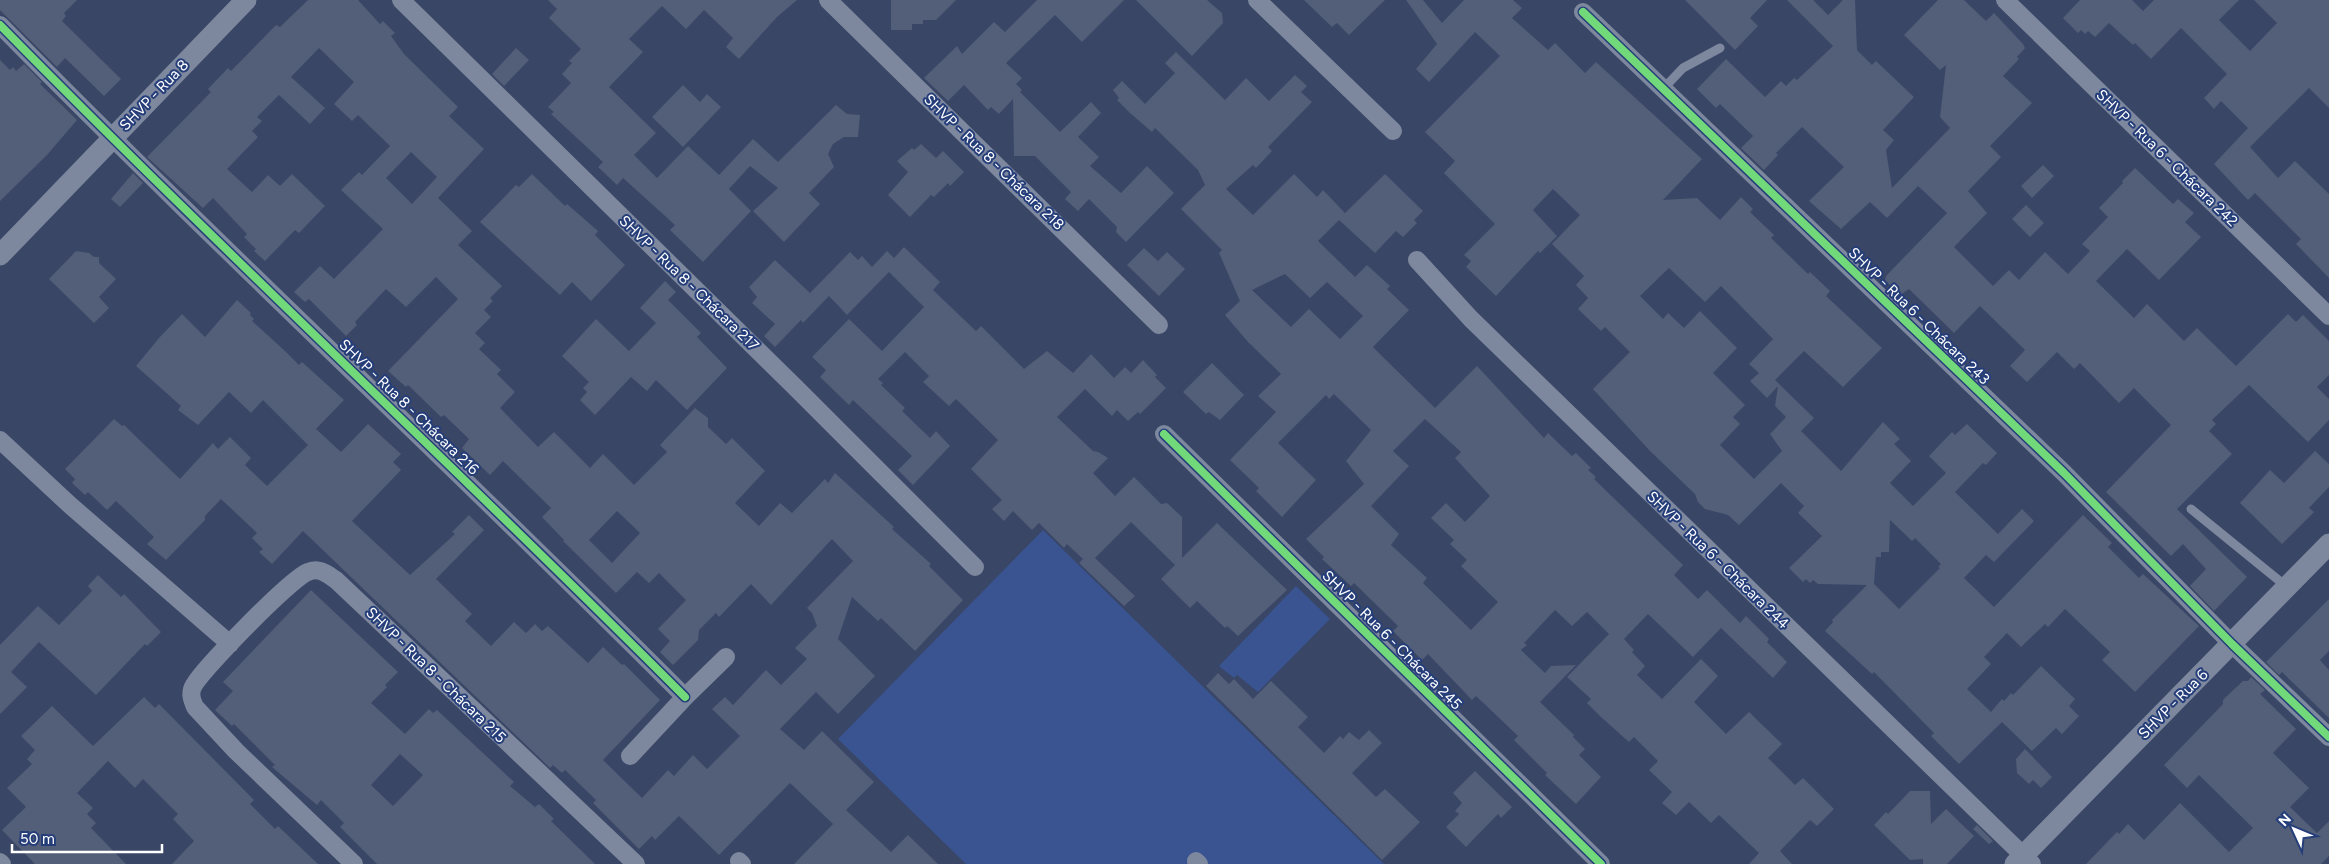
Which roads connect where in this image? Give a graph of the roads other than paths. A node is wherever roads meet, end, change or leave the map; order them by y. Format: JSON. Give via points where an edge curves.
{"nodes":[{"id":1,"x":246,"y":0,"type":"edge"},
{"id":2,"x":401,"y":0,"type":"edge"},
{"id":3,"x":828,"y":0,"type":"edge"},
{"id":4,"x":1257,"y":0,"type":"edge"},
{"id":5,"x":2005,"y":0,"type":"edge"},
{"id":6,"x":1583,"y":12,"type":"dead end"},
{"id":7,"x":0,"y":25,"type":"edge"},
{"id":8,"x":1720,"y":48,"type":"dead end"},
{"id":9,"x":1664,"y":88,"type":"junction"},
{"id":10,"x":1394,"y":131,"type":"dead end"},
{"id":11,"x":113,"y":137,"type":"junction"},
{"id":12,"x":0,"y":255,"type":"edge"},
{"id":13,"x":1416,"y":260,"type":"dead end"},
{"id":14,"x":2329,"y":316,"type":"edge"},
{"id":15,"x":1159,"y":325,"type":"dead end"},
{"id":16,"x":1164,"y":434,"type":"dead end"},
{"id":17,"x":0,"y":440,"type":"edge"},
{"id":18,"x":2192,"y":509,"type":"dead end"},
{"id":19,"x":2329,"y":544,"type":"edge"},
{"id":20,"x":975,"y":567,"type":"dead end"},
{"id":21,"x":2287,"y":587,"type":"junction"},
{"id":22,"x":230,"y":644,"type":"junction"},
{"id":23,"x":2232,"y":644,"type":"junction"},
{"id":24,"x":726,"y":658,"type":"dead end"},
{"id":25,"x":684,"y":697,"type":"junction"},
{"id":26,"x":2329,"y":737,"type":"edge"},
{"id":27,"x":630,"y":756,"type":"dead end"},
{"id":28,"x":2024,"y":861,"type":"edge"},
{"id":29,"x":354,"y":864,"type":"edge"},
{"id":30,"x":636,"y":864,"type":"edge"},
{"id":31,"x":1600,"y":864,"type":"edge"}],
"edges":[{"from":1,"to":11,"type":"street","name":"SHVP - Rua 8"},
{"from":2,"to":20,"type":"street","name":"SHVP - Rua 8 - Chácara 217"},
{"from":3,"to":15,"type":"street","name":"SHVP - Rua 8 - Chácara 218"},
{"from":4,"to":10,"type":"street"},
{"from":5,"to":14,"type":"street","name":"SHVP - Rua 6 - Chácara 242"},
{"from":6,"to":9,"type":"street","name":"SHVP - Rua 6 - Chácara 243"},
{"from":7,"to":11,"type":"street","name":"SHVP - Rua 8 - Chácara 216"},
{"from":8,"to":9,"type":"lane","via":[[1683,68]]},
{"from":9,"to":23,"type":"street","name":"SHVP - Rua 6 - Chácara 243","via":[[2064,473]]},
{"from":11,"to":12,"type":"street","name":"SHVP - Rua 8"},
{"from":11,"to":25,"type":"street","name":"SHVP - Rua 8 - Chácara 216","via":[[582,593]]},
{"from":13,"to":28,"type":"street","name":"SHVP - Rua 6 - Chácara 244","via":[[1471,319]]},
{"from":16,"to":31,"type":"street","name":"SHVP - Rua 6 - Chácara 245"},
{"from":17,"to":22,"type":"street"},
{"from":18,"to":21,"type":"lane"},
{"from":19,"to":21,"type":"street","name":"SHVP - Rua 6"},
{"from":21,"to":23,"type":"street","name":"SHVP - Rua 6"},
{"from":22,"to":29,"type":"street","name":"SHVP - Rua 8 - Chácara 215","via":[[194,685],[191,692],[195,707],[236,751]]},
{"from":22,"to":30,"type":"street","name":"SHVP - Rua 8 - Chácara 215","via":[[292,581],[308,572],[324,572],[343,586]]},
{"from":23,"to":26,"type":"street","name":"SHVP - Rua 6 - Chácara 243"},
{"from":23,"to":28,"type":"street","name":"SHVP - Rua 6"},
{"from":24,"to":25,"type":"street"},
{"from":25,"to":27,"type":"street"}]}
